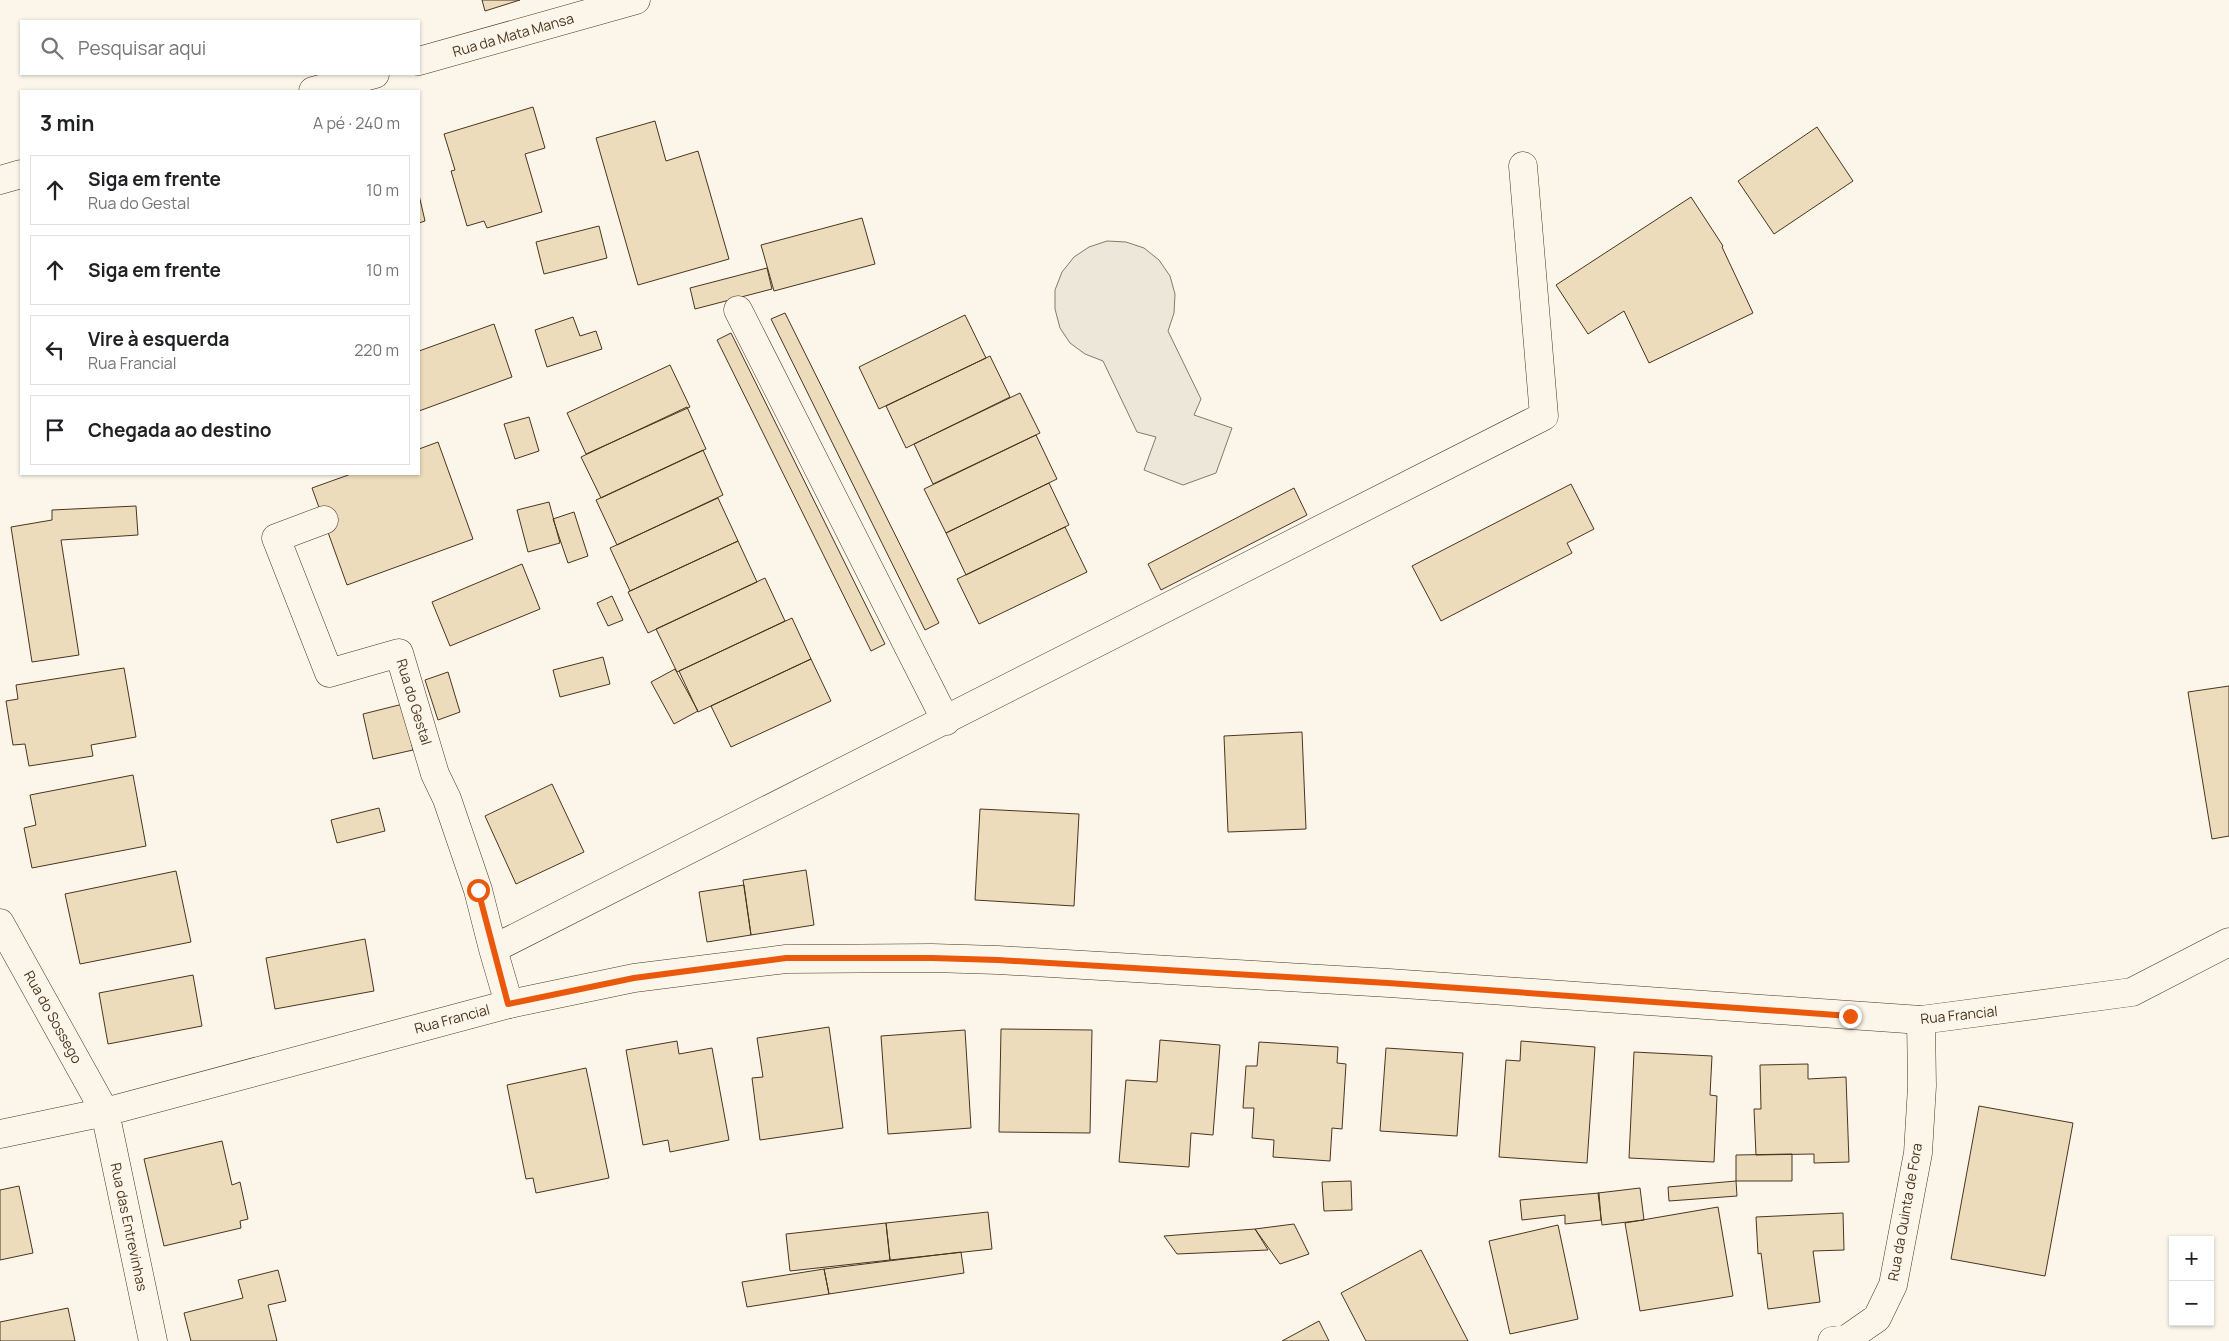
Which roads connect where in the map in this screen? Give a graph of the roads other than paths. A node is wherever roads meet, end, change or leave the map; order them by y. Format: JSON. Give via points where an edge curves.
{"nodes":[{"id":1,"x":636,"y":0,"type":"edge"},
{"id":2,"x":420,"y":62,"type":"edge"},
{"id":3,"x":371,"y":75,"type":"edge"},
{"id":4,"x":317,"y":90,"type":"edge"},
{"id":5,"x":1523,"y":166,"type":"dead end"},
{"id":6,"x":20,"y":174,"type":"edge"},
{"id":7,"x":0,"y":180,"type":"edge"},
{"id":8,"x":738,"y":310,"type":"dead end"},
{"id":9,"x":324,"y":520,"type":"dead end"},
{"id":10,"x":946,"y":721,"type":"junction"},
{"id":11,"x":0,"y":923,"type":"edge"},
{"id":12,"x":2229,"y":942,"type":"edge"},
{"id":13,"x":493,"y":949,"type":"junction"},
{"id":14,"x":508,"y":1004,"type":"junction"},
{"id":15,"x":1921,"y":1020,"type":"junction"},
{"id":16,"x":105,"y":1112,"type":"junction"},
{"id":17,"x":0,"y":1134,"type":"edge"},
{"id":18,"x":153,"y":1341,"type":"edge"},
{"id":19,"x":1832,"y":1341,"type":"edge"}],
"edges":[{"from":1,"to":2,"type":"street","name":"Rua da Mata Mansa"},
{"from":3,"to":4,"type":"street"},
{"from":5,"to":10,"type":"street","via":[[1544,416]]},
{"from":6,"to":7,"type":"street"},
{"from":8,"to":10,"type":"street"},
{"from":9,"to":13,"type":"street","name":"Rua do Gestal","via":[[276,538],[329,673],[399,653],[435,774],[448,799],[478,890]]},
{"from":10,"to":13,"type":"street"},
{"from":11,"to":16,"type":"street","name":"Rua do Sossego"},
{"from":12,"to":15,"type":"street","name":"Rua Francial","via":[[2132,992]]},
{"from":13,"to":14,"type":"street"},
{"from":14,"to":15,"type":"street","name":"Rua Francial","via":[[634,978],[786,958],[932,958],[1379,983]]},
{"from":14,"to":16,"type":"street","name":"Rua Francial"},
{"from":15,"to":19,"type":"street","name":"Rua da Quinta de Fora","via":[[1918,1153],[1893,1285],[1877,1318],[1847,1339]]},
{"from":16,"to":17,"type":"street","name":"Rua Francial"},
{"from":16,"to":18,"type":"street","name":"Rua das Entrevinhas"}]}
